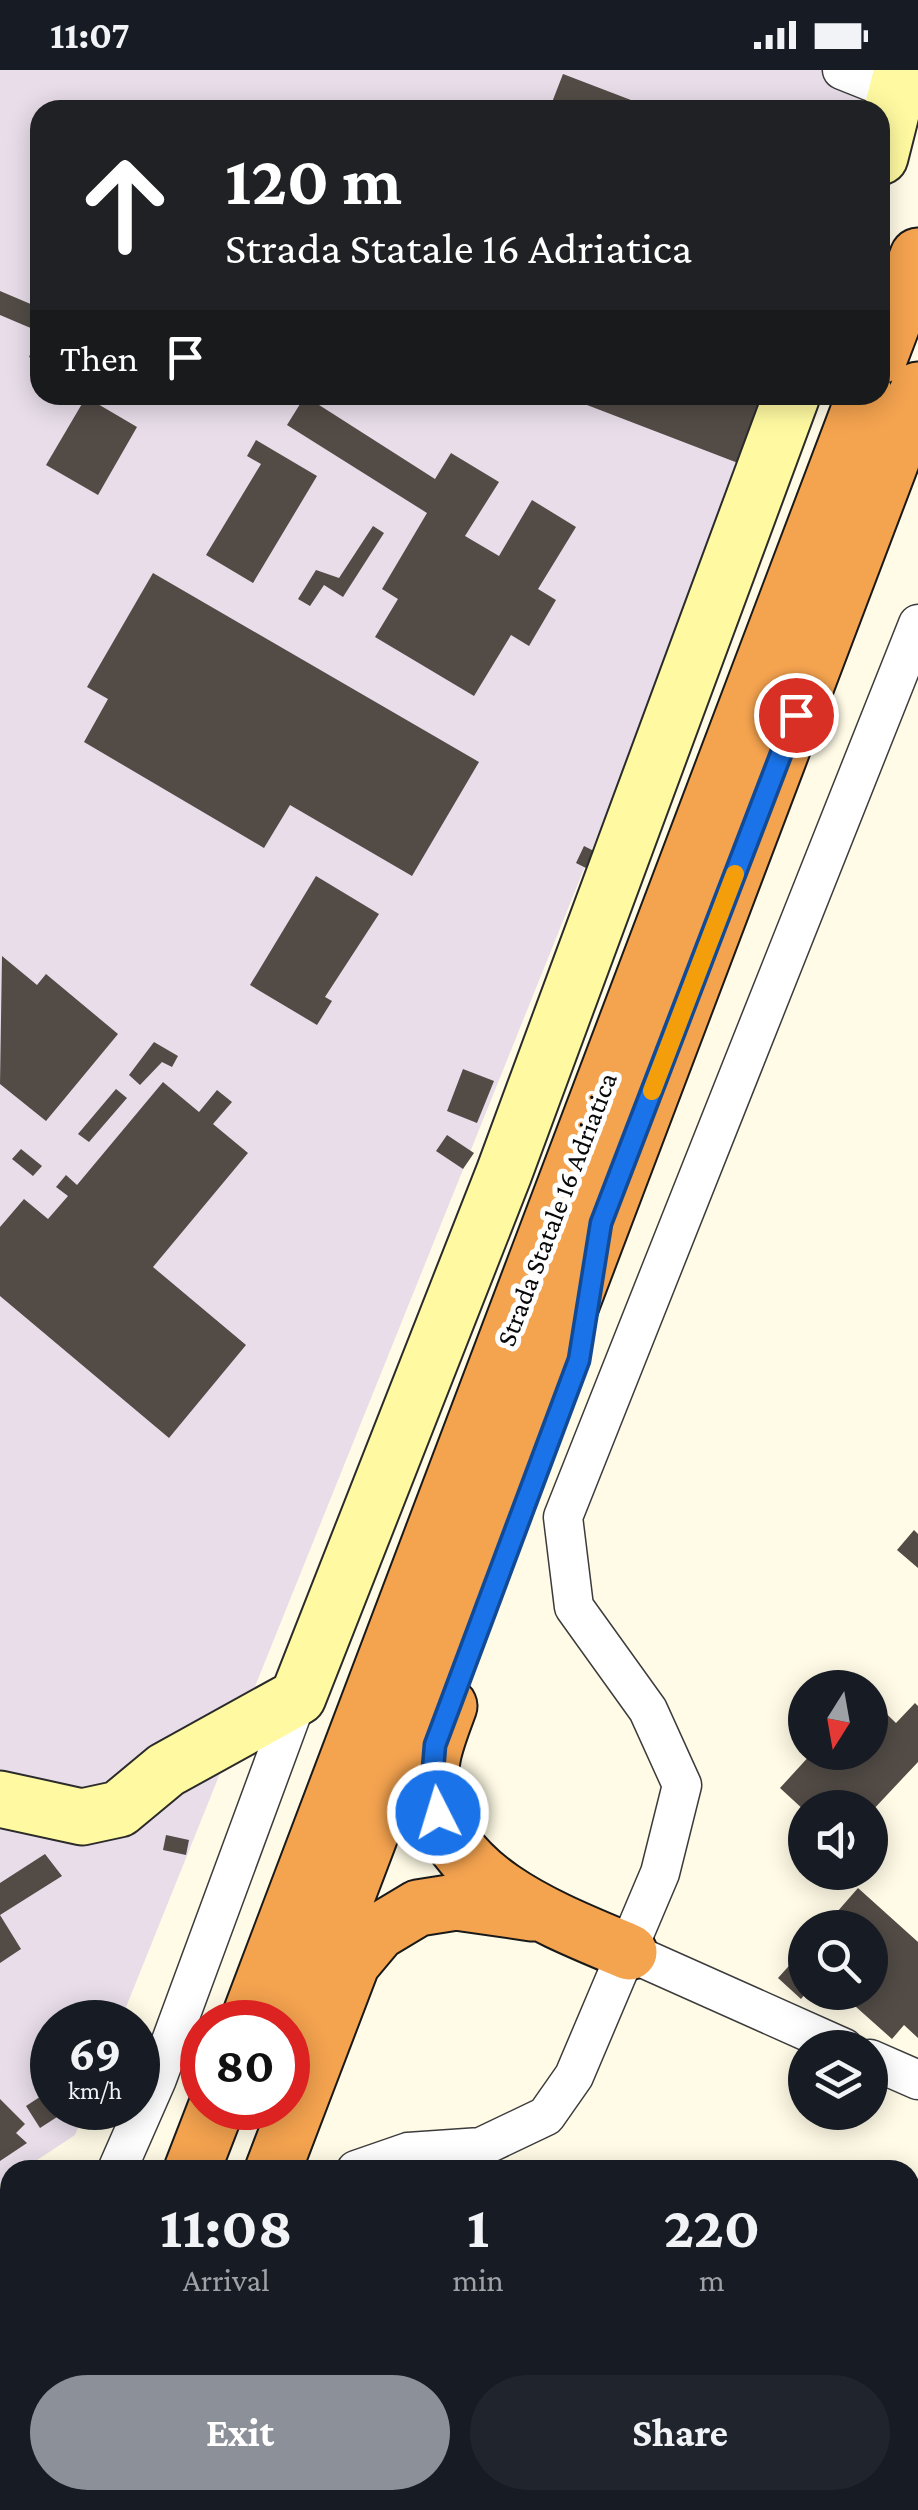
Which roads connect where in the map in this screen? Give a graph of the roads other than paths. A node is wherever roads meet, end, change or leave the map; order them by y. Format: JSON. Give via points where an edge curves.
{"nodes":[{"id":1,"x":842,"y":70,"type":"edge"},
{"id":2,"x":900,"y":81,"type":"edge"},
{"id":3,"x":890,"y":119,"type":"edge"},
{"id":4,"x":918,"y":256,"type":"edge"},
{"id":5,"x":890,"y":330,"type":"edge"},
{"id":6,"x":918,"y":390,"type":"edge"},
{"id":7,"x":788,"y":405,"type":"edge"},
{"id":8,"x":862,"y":405,"type":"edge"},
{"id":9,"x":918,"y":624,"type":"edge"},
{"id":10,"x":746,"y":778,"type":"junction"},
{"id":11,"x":601,"y":1223,"type":"junction"},
{"id":12,"x":298,"y":1697,"type":"junction"},
{"id":13,"x":0,"y":1799,"type":"edge"},
{"id":14,"x":540,"y":1914,"type":"junction"},
{"id":15,"x":629,"y":1952,"type":"junction"},
{"id":16,"x":257,"y":2000,"type":"edge"},
{"id":17,"x":307,"y":2000,"type":"edge"},
{"id":18,"x":804,"y":2030,"type":"edge"},
{"id":19,"x":888,"y":2067,"type":"edge"},
{"id":20,"x":918,"y":2080,"type":"edge"},
{"id":21,"x":207,"y":2130,"type":"edge"},
{"id":22,"x":257,"y":2130,"type":"edge"},
{"id":23,"x":121,"y":2160,"type":"edge"},
{"id":24,"x":196,"y":2160,"type":"edge"},
{"id":25,"x":246,"y":2160,"type":"edge"},
{"id":26,"x":278,"y":2160,"type":"edge"},
{"id":27,"x":385,"y":2160,"type":"edge"}],
"edges":[{"from":1,"to":2,"type":"street"},
{"from":2,"to":3,"type":"street"},
{"from":4,"to":5,"type":"highway"},
{"from":6,"to":10,"type":"highway","name":"Strada Statale 16 Adriatica"},
{"from":7,"to":12,"type":"street","via":[[504,1173]]},
{"from":8,"to":10,"type":"highway","name":"Strada Statale 16 Adriatica"},
{"from":9,"to":15,"type":"street","via":[[563,1517],[574,1608],[648,1710],[682,1785],[660,1873]]},
{"from":10,"to":11,"type":"highway","name":"Strada Statale 16 Adriatica"},
{"from":10,"to":16,"type":"highway","name":"Strada Statale 16 Adriatica"},
{"from":11,"to":14,"type":"highway","via":[[579,1360],[435,1745],[431,1793],[445,1833],[472,1864]]},
{"from":11,"to":17,"type":"highway","name":"Strada Statale 16 Adriatica"},
{"from":12,"to":13,"type":"street","via":[[166,1770],[119,1809],[82,1817]]},
{"from":12,"to":23,"type":"street"},
{"from":14,"to":15,"type":"highway"},
{"from":14,"to":26,"type":"highway","via":[[456,1902],[418,1908],[378,1932],[352,1964]]},
{"from":15,"to":18,"type":"street"},
{"from":15,"to":27,"type":"street","via":[[574,2076],[546,2116],[481,2146]]},
{"from":19,"to":20,"type":"street"},
{"from":21,"to":24,"type":"highway"},
{"from":22,"to":25,"type":"highway"}]}
